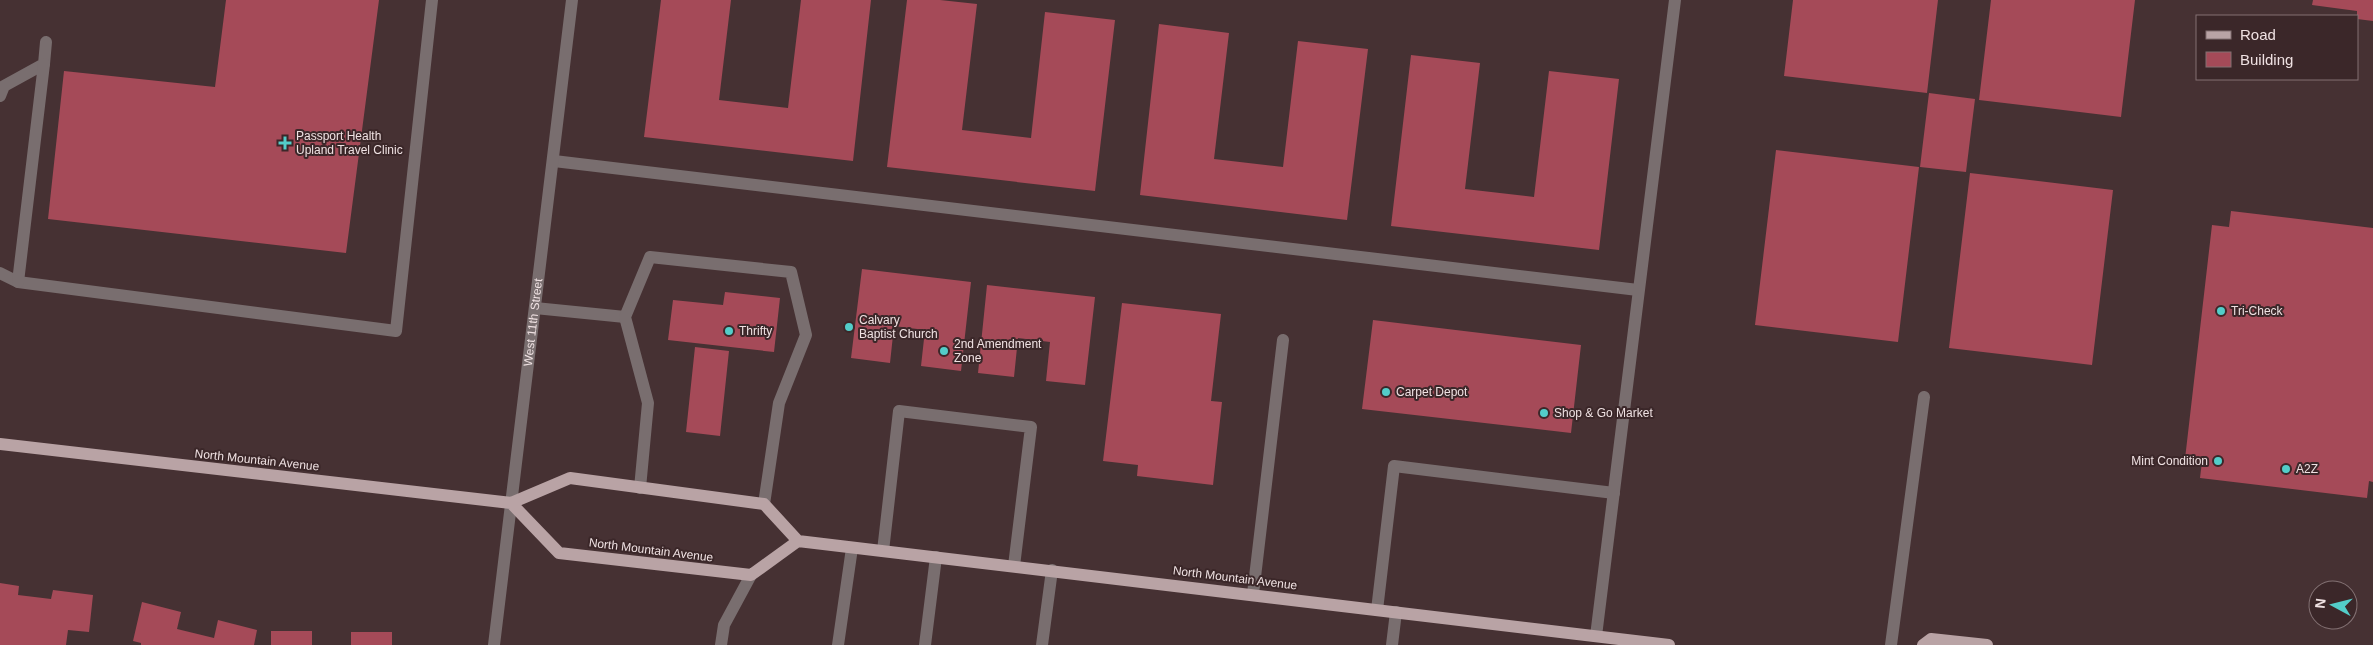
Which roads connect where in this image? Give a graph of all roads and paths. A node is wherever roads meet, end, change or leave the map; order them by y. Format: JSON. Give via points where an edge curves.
{"nodes":[{"id":1,"x":432,"y":0,"type":"edge"},
{"id":2,"x":572,"y":0,"type":"edge"},
{"id":3,"x":1675,"y":0,"type":"edge"},
{"id":4,"x":46,"y":42,"type":"dead end"},
{"id":5,"x":44,"y":64,"type":"junction"},
{"id":6,"x":0,"y":96,"type":"edge"},
{"id":7,"x":554,"y":161,"type":"junction"},
{"id":8,"x":0,"y":273,"type":"edge"},
{"id":9,"x":18,"y":282,"type":"junction"},
{"id":10,"x":1638,"y":290,"type":"junction"},
{"id":11,"x":535,"y":308,"type":"junction"},
{"id":12,"x":625,"y":317,"type":"junction"},
{"id":13,"x":1283,"y":340,"type":"dead end"},
{"id":14,"x":1924,"y":397,"type":"dead end"},
{"id":15,"x":0,"y":444,"type":"edge"},
{"id":16,"x":640,"y":488,"type":"junction"},
{"id":17,"x":1614,"y":493,"type":"junction"},
{"id":18,"x":511,"y":503,"type":"junction"},
{"id":19,"x":764,"y":504,"type":"junction"},
{"id":20,"x":798,"y":542,"type":"junction"},
{"id":21,"x":852,"y":548,"type":"junction"},
{"id":22,"x":883,"y":551,"type":"junction"},
{"id":23,"x":936,"y":557,"type":"junction"},
{"id":24,"x":1014,"y":566,"type":"junction"},
{"id":25,"x":1052,"y":570,"type":"junction"},
{"id":26,"x":751,"y":575,"type":"junction"},
{"id":27,"x":1253,"y":594,"type":"junction"},
{"id":28,"x":1377,"y":610,"type":"junction"},
{"id":29,"x":1396,"y":612,"type":"junction"},
{"id":30,"x":1596,"y":636,"type":"junction"},
{"id":31,"x":494,"y":645,"type":"edge"},
{"id":32,"x":721,"y":645,"type":"edge"},
{"id":33,"x":838,"y":645,"type":"edge"},
{"id":34,"x":925,"y":645,"type":"edge"},
{"id":35,"x":1042,"y":645,"type":"edge"},
{"id":36,"x":1392,"y":645,"type":"edge"},
{"id":37,"x":1669,"y":645,"type":"edge"},
{"id":38,"x":1891,"y":645,"type":"edge"},
{"id":39,"x":1923,"y":645,"type":"edge"},
{"id":40,"x":1986,"y":645,"type":"edge"}],
"edges":[{"from":1,"to":9,"type":"street","via":[[396,331]]},
{"from":2,"to":7,"type":"street","name":"West 11th Street"},
{"from":3,"to":10,"type":"street"},
{"from":4,"to":5,"type":"street"},
{"from":5,"to":6,"type":"street","via":[[4,86]]},
{"from":5,"to":9,"type":"street"},
{"from":7,"to":10,"type":"street"},
{"from":7,"to":11,"type":"street","name":"West 11th Street"},
{"from":8,"to":9,"type":"street"},
{"from":10,"to":17,"type":"street"},
{"from":11,"to":12,"type":"street"},
{"from":11,"to":18,"type":"street","name":"West 11th Street"},
{"from":12,"to":16,"type":"street","via":[[648,403]]},
{"from":12,"to":19,"type":"street","via":[[650,257],[791,272],[806,335],[779,402]]},
{"from":13,"to":27,"type":"street"},
{"from":14,"to":38,"type":"street"},
{"from":15,"to":18,"type":"main road","name":"North Mountain Avenue"},
{"from":16,"to":18,"type":"main road","name":"North Mountain Avenue","via":[[570,478]]},
{"from":16,"to":19,"type":"main road","name":"North Mountain Avenue"},
{"from":17,"to":28,"type":"street","via":[[1394,466]]},
{"from":17,"to":30,"type":"street"},
{"from":18,"to":26,"type":"main road","name":"North Mountain Avenue","via":[[559,553]]},
{"from":18,"to":31,"type":"street","name":"West 11th Street"},
{"from":19,"to":20,"type":"main road"},
{"from":20,"to":21,"type":"main road","name":"North Mountain Avenue"},
{"from":20,"to":26,"type":"main road"},
{"from":21,"to":22,"type":"main road","name":"North Mountain Avenue"},
{"from":21,"to":33,"type":"street"},
{"from":22,"to":23,"type":"main road","name":"North Mountain Avenue"},
{"from":22,"to":24,"type":"street","via":[[899,411],[1031,427]]},
{"from":23,"to":24,"type":"main road","name":"North Mountain Avenue"},
{"from":23,"to":34,"type":"street"},
{"from":24,"to":25,"type":"main road","name":"North Mountain Avenue"},
{"from":25,"to":27,"type":"main road","name":"North Mountain Avenue"},
{"from":25,"to":35,"type":"street"},
{"from":26,"to":32,"type":"street","via":[[724,625]]},
{"from":27,"to":28,"type":"main road","name":"North Mountain Avenue"},
{"from":28,"to":29,"type":"main road","name":"North Mountain Avenue"},
{"from":29,"to":30,"type":"main road","name":"North Mountain Avenue"},
{"from":29,"to":36,"type":"street"},
{"from":30,"to":37,"type":"main road","name":"North Mountain Avenue"},
{"from":39,"to":40,"type":"main road","via":[[1931,638]]}]}
